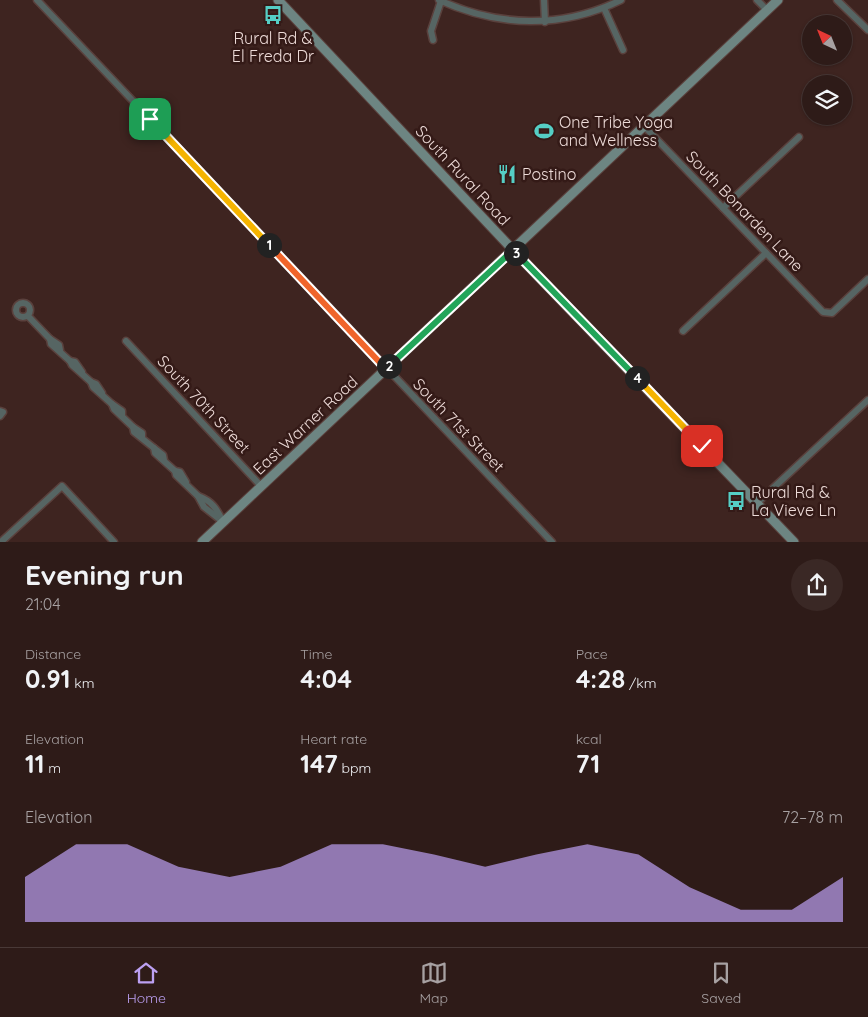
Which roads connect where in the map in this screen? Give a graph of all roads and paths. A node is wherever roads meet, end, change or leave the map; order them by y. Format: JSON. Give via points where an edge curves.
{"nodes":[{"id":1,"x":37,"y":0,"type":"edge"},
{"id":2,"x":278,"y":0,"type":"edge"},
{"id":3,"x":440,"y":0,"type":"edge"},
{"id":4,"x":544,"y":0,"type":"edge"},
{"id":5,"x":621,"y":0,"type":"edge"},
{"id":6,"x":757,"y":0,"type":"edge"},
{"id":7,"x":778,"y":0,"type":"edge"},
{"id":8,"x":837,"y":0,"type":"edge"},
{"id":9,"x":604,"y":8,"type":"junction"},
{"id":10,"x":767,"y":10,"type":"junction"},
{"id":11,"x":545,"y":22,"type":"junction"},
{"id":12,"x":868,"y":30,"type":"edge"},
{"id":13,"x":433,"y":40,"type":"dead end"},
{"id":14,"x":623,"y":50,"type":"dead end"},
{"id":15,"x":644,"y":126,"type":"junction"},
{"id":16,"x":799,"y":137,"type":"dead end"},
{"id":17,"x":723,"y":208,"type":"junction"},
{"id":18,"x":513,"y":250,"type":"junction"},
{"id":19,"x":766,"y":253,"type":"junction"},
{"id":20,"x":868,"y":279,"type":"edge"},
{"id":21,"x":28,"y":316,"type":"dead end"},
{"id":22,"x":683,"y":331,"type":"dead end"},
{"id":23,"x":126,"y":341,"type":"dead end"},
{"id":24,"x":386,"y":369,"type":"junction"},
{"id":25,"x":868,"y":400,"type":"edge"},
{"id":26,"x":262,"y":486,"type":"junction"},
{"id":27,"x":757,"y":503,"type":"junction"},
{"id":28,"x":223,"y":522,"type":"junction"},
{"id":29,"x":2,"y":542,"type":"edge"},
{"id":30,"x":114,"y":542,"type":"edge"},
{"id":31,"x":202,"y":542,"type":"edge"},
{"id":32,"x":552,"y":542,"type":"edge"},
{"id":33,"x":794,"y":542,"type":"edge"}],
"edges":[{"from":1,"to":24,"type":"street","name":"South 71st Street"},
{"from":2,"to":18,"type":"main road","name":"South Rural Road"},
{"from":3,"to":11,"type":"street","via":[[466,12],[500,20]]},
{"from":3,"to":13,"type":"street","via":[[431,31]]},
{"from":4,"to":11,"type":"street"},
{"from":5,"to":9,"type":"street"},
{"from":6,"to":10,"type":"street"},
{"from":7,"to":10,"type":"main road","name":"East Warner Road"},
{"from":8,"to":12,"type":"street"},
{"from":9,"to":11,"type":"street"},
{"from":9,"to":14,"type":"street"},
{"from":10,"to":15,"type":"main road","name":"East Warner Road"},
{"from":15,"to":17,"type":"street","name":"South Bonarden Lane"},
{"from":15,"to":18,"type":"main road","name":"East Warner Road"},
{"from":16,"to":17,"type":"street"},
{"from":17,"to":19,"type":"street","name":"South Bonarden Lane"},
{"from":18,"to":24,"type":"main road","name":"East Warner Road"},
{"from":18,"to":27,"type":"main road","name":"South Rural Road"},
{"from":19,"to":20,"type":"street","name":"South Bonarden Lane","via":[[827,314]]},
{"from":19,"to":22,"type":"street"},
{"from":21,"to":28,"type":"street","via":[[70,360],[76,362],[91,382],[142,433],[142,437],[163,454],[164,460],[175,471],[180,472],[202,504]]},
{"from":23,"to":26,"type":"street","name":"South 70th Street"},
{"from":24,"to":26,"type":"main road","name":"East Warner Road"},
{"from":24,"to":32,"type":"street","name":"South 71st Street"},
{"from":25,"to":27,"type":"street"},
{"from":26,"to":28,"type":"main road","name":"East Warner Road"},
{"from":27,"to":33,"type":"main road","name":"South Rural Road"},
{"from":28,"to":31,"type":"main road","name":"East Warner Road"},
{"from":29,"to":30,"type":"street","via":[[62,486]]}]}
